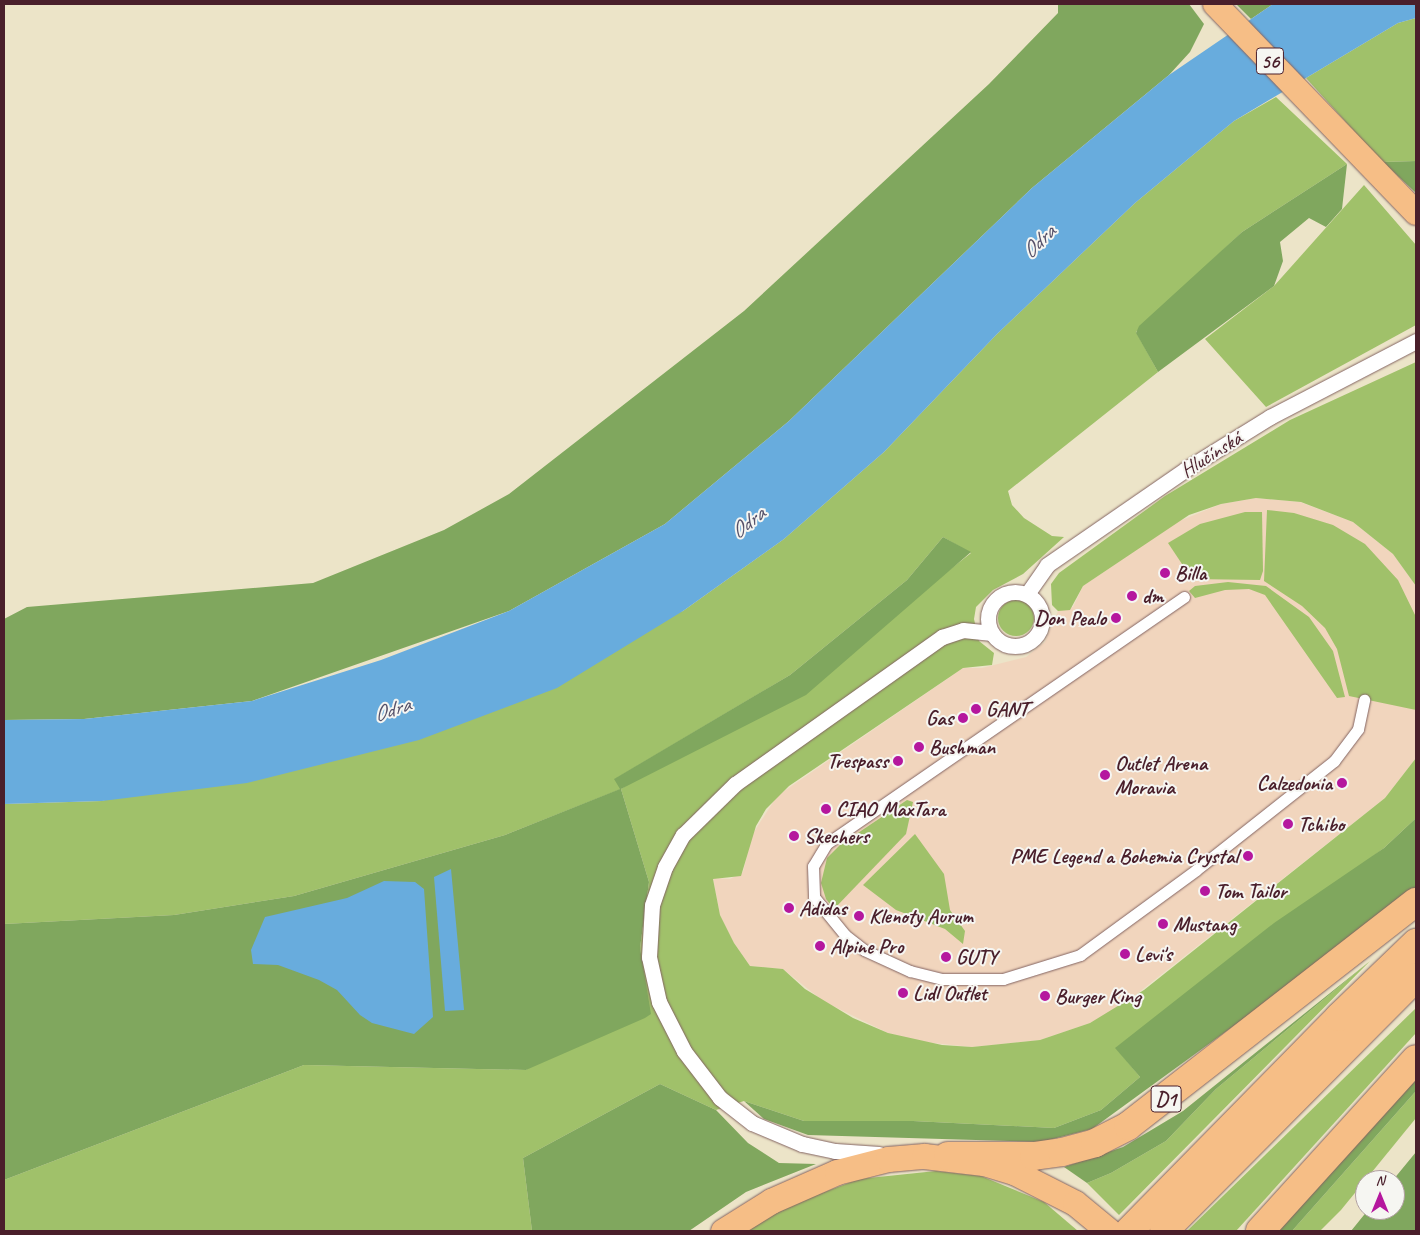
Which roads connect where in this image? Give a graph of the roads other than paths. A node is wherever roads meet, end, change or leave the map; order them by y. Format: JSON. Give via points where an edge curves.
{"nodes":[{"id":1,"x":1215,"y":4,"type":"edge"},
{"id":2,"x":1416,"y":213,"type":"edge"},
{"id":3,"x":1416,"y":341,"type":"edge"},
{"id":4,"x":1027,"y":594,"type":"junction"},
{"id":5,"x":1184,"y":597,"type":"dead end"},
{"id":6,"x":992,"y":633,"type":"junction"},
{"id":7,"x":1364,"y":700,"type":"dead end"},
{"id":8,"x":1416,"y":902,"type":"edge"},
{"id":9,"x":1416,"y":943,"type":"edge"},
{"id":10,"x":1416,"y":977,"type":"edge"},
{"id":11,"x":1416,"y":1059,"type":"edge"},
{"id":12,"x":911,"y":1156,"type":"junction"},
{"id":13,"x":948,"y":1156,"type":"junction"},
{"id":14,"x":723,"y":1231,"type":"edge"},
{"id":15,"x":1109,"y":1231,"type":"edge"},
{"id":16,"x":1129,"y":1231,"type":"edge"},
{"id":17,"x":1164,"y":1231,"type":"edge"},
{"id":18,"x":1260,"y":1231,"type":"edge"}],
"edges":[{"from":1,"to":2,"type":"main road","number":"56"},
{"from":3,"to":4,"type":"street","name":"Hlučínská","via":[[1270,417],[1186,469],[1047,565]]},
{"from":4,"to":6,"type":"street","via":[[1013,591],[995,600],[988,613]]},
{"from":4,"to":6,"type":"street","via":[[1042,611],[1043,623],[1037,636],[1026,644],[1014,646],[1002,642]]},
{"from":5,"to":7,"type":"street","via":[[827,843],[813,866],[814,897],[845,935],[864,950],[910,971],[943,979],[1003,979],[1080,955],[1196,870],[1334,760],[1358,729]]},
{"from":6,"to":12,"type":"street","via":[[963,630],[942,637],[721,796],[692,824],[674,850],[660,879],[650,920],[650,957],[659,1002],[684,1051],[720,1098],[763,1129],[809,1146]]},
{"from":8,"to":13,"type":"highway","number":"D1","via":[[1128,1126],[1095,1143],[1062,1152],[1034,1156]]},
{"from":9,"to":16,"type":"highway"},
{"from":10,"to":17,"type":"highway"},
{"from":11,"to":18,"type":"highway"},
{"from":12,"to":13,"type":"highway"},
{"from":12,"to":14,"type":"highway","via":[[854,1167],[803,1185]]},
{"from":13,"to":15,"type":"highway","via":[[984,1162],[1048,1188],[1075,1203]]}]}
